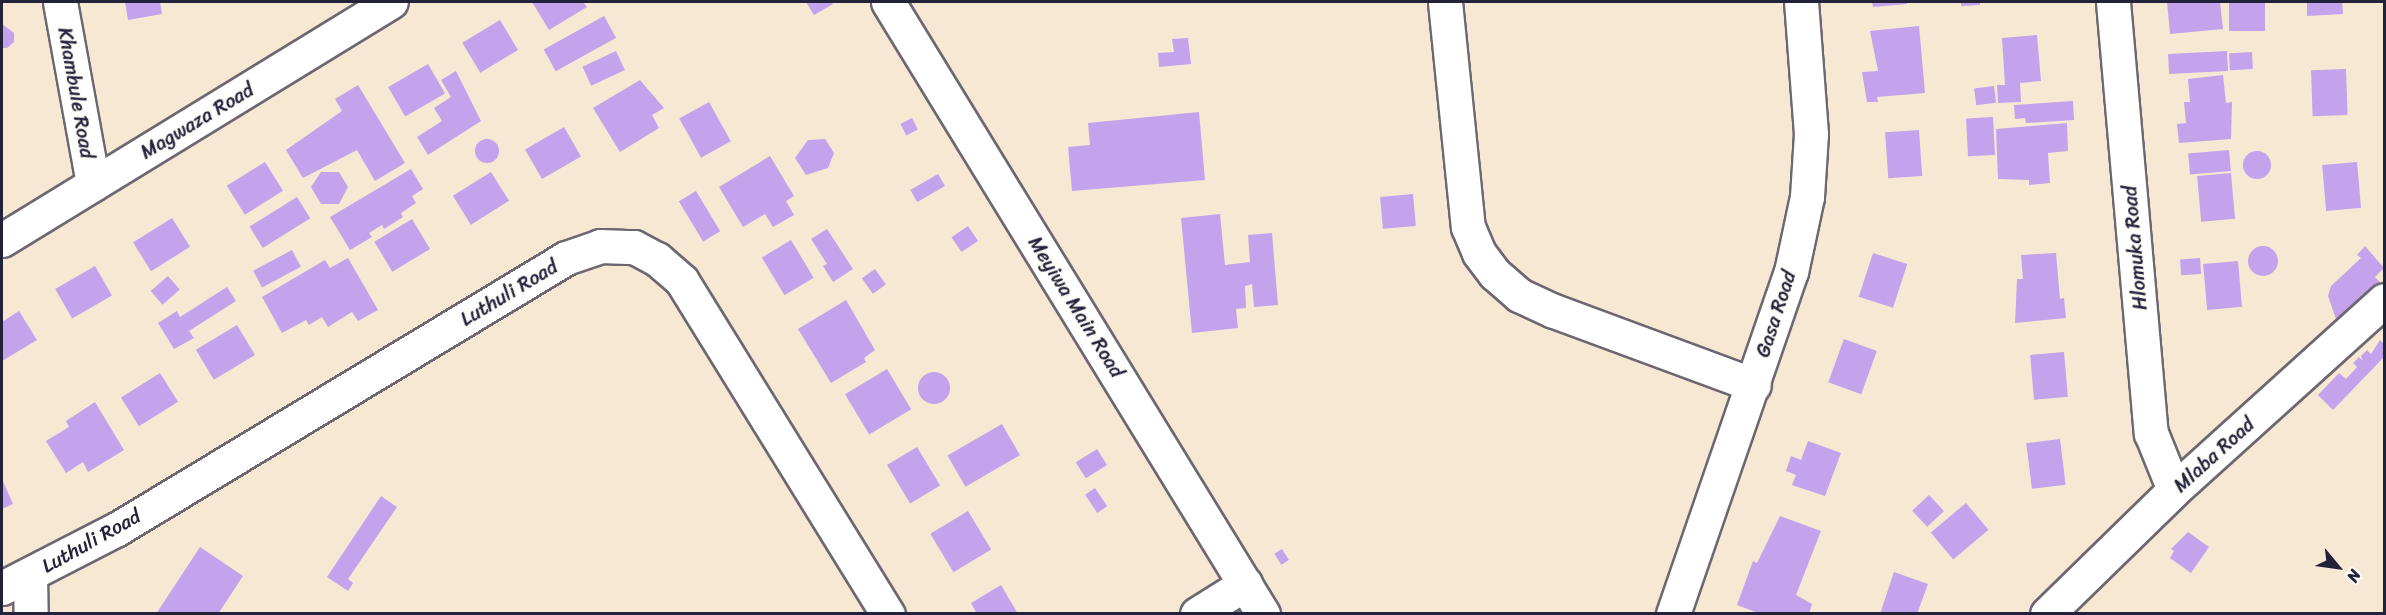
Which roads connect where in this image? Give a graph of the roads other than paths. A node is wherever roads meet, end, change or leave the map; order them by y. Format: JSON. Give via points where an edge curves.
{"nodes":[{"id":1,"x":60,"y":2,"type":"edge"},
{"id":2,"x":888,"y":2,"type":"edge"},
{"id":3,"x":1445,"y":2,"type":"edge"},
{"id":4,"x":1801,"y":2,"type":"edge"},
{"id":5,"x":2113,"y":2,"type":"edge"},
{"id":6,"x":379,"y":5,"type":"edge"},
{"id":7,"x":93,"y":184,"type":"junction"},
{"id":8,"x":2,"y":240,"type":"edge"},
{"id":9,"x":2385,"y":300,"type":"edge"},
{"id":10,"x":1754,"y":385,"type":"junction"},
{"id":11,"x":2174,"y":490,"type":"junction"},
{"id":12,"x":16,"y":581,"type":"edge"},
{"id":13,"x":1245,"y":584,"type":"junction"},
{"id":14,"x":31,"y":614,"type":"edge"},
{"id":15,"x":888,"y":614,"type":"edge"},
{"id":16,"x":1197,"y":614,"type":"edge"},
{"id":17,"x":1263,"y":614,"type":"edge"},
{"id":18,"x":1672,"y":614,"type":"edge"},
{"id":19,"x":2047,"y":614,"type":"edge"}],
"edges":[{"from":1,"to":7,"type":"street","name":"Khambule Road"},
{"from":2,"to":13,"type":"street","name":"Meyiwa Main Road"},
{"from":3,"to":10,"type":"street","via":[[1468,227],[1495,274],[1519,295],[1554,311]]},
{"from":4,"to":10,"type":"street","name":"Gasa Road","via":[[1811,134],[1807,197],[1791,272]]},
{"from":5,"to":11,"type":"street","name":"Hlomuka Road","via":[[2151,433]]},
{"from":6,"to":7,"type":"street","name":"Magwaza Road"},
{"from":7,"to":8,"type":"street","name":"Magwaza Road"},
{"from":9,"to":11,"type":"street","name":"Mlaba Road"},
{"from":10,"to":18,"type":"street","name":"Gasa Road"},
{"from":11,"to":19,"type":"street","name":"Mlaba Road"},
{"from":12,"to":14,"type":"street"},
{"from":12,"to":15,"type":"street","name":"Luthuli Road","via":[[117,529],[567,258],[600,246],[634,248],[657,259],[682,281]]},
{"from":13,"to":16,"type":"street"},
{"from":13,"to":17,"type":"street","name":"Meyiwa Main Road"}]}
